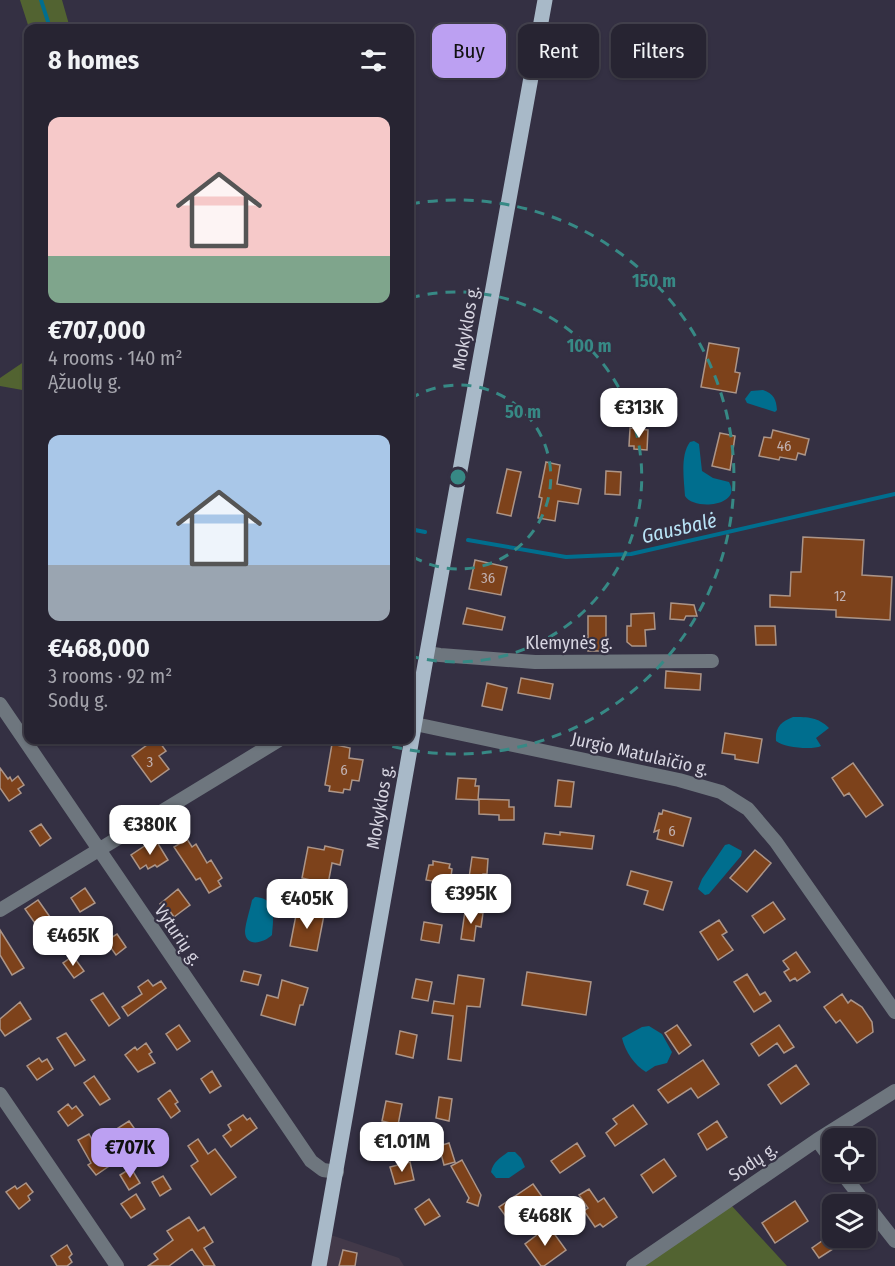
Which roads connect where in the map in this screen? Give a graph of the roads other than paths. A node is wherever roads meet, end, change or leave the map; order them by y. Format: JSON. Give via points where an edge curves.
{"nodes":[{"id":1,"x":545,"y":0,"type":"edge"},
{"id":2,"x":427,"y":652,"type":"junction"},
{"id":3,"x":712,"y":661,"type":"dead end"},
{"id":4,"x":0,"y":704,"type":"edge"},
{"id":5,"x":414,"y":722,"type":"edge"},
{"id":6,"x":414,"y":733,"type":"edge"},
{"id":7,"x":24,"y":740,"type":"edge"},
{"id":8,"x":27,"y":744,"type":"edge"},
{"id":9,"x":272,"y":744,"type":"edge"},
{"id":10,"x":410,"y":744,"type":"edge"},
{"id":11,"x":98,"y":849,"type":"junction"},
{"id":12,"x":0,"y":910,"type":"edge"},
{"id":13,"x":895,"y":1012,"type":"edge"},
{"id":14,"x":895,"y":1091,"type":"edge"},
{"id":15,"x":0,"y":1094,"type":"edge"},
{"id":16,"x":817,"y":1140,"type":"junction"},
{"id":17,"x":822,"y":1147,"type":"edge"},
{"id":18,"x":337,"y":1172,"type":"junction"},
{"id":19,"x":849,"y":1182,"type":"edge"},
{"id":20,"x":895,"y":1241,"type":"edge"},
{"id":21,"x":117,"y":1266,"type":"edge"},
{"id":22,"x":319,"y":1266,"type":"edge"},
{"id":23,"x":633,"y":1266,"type":"edge"}],
"edges":[{"from":1,"to":2,"type":"main road","name":"Mokyklos g."},
{"from":2,"to":3,"type":"street","name":"Klemynės g.","via":[[535,662]]},
{"from":2,"to":5,"type":"main road","name":"Mokyklos g."},
{"from":4,"to":7,"type":"street","name":"Vyturių g."},
{"from":6,"to":13,"type":"street","name":"Jurgio Matulaičio g.","via":[[668,778],[721,792],[748,809],[776,842]]},
{"from":8,"to":11,"type":"street","name":"Vyturių g."},
{"from":9,"to":11,"type":"street"},
{"from":10,"to":18,"type":"main road","name":"Mokyklos g."},
{"from":11,"to":12,"type":"street"},
{"from":11,"to":18,"type":"street","name":"Vyturių g.","via":[[311,1161],[323,1170]]},
{"from":14,"to":16,"type":"street","name":"Sodų g."},
{"from":15,"to":21,"type":"street"},
{"from":16,"to":17,"type":"street"},
{"from":16,"to":23,"type":"street","name":"Sodų g."},
{"from":18,"to":22,"type":"main road","name":"Mokyklos g."},
{"from":19,"to":20,"type":"street"}]}
